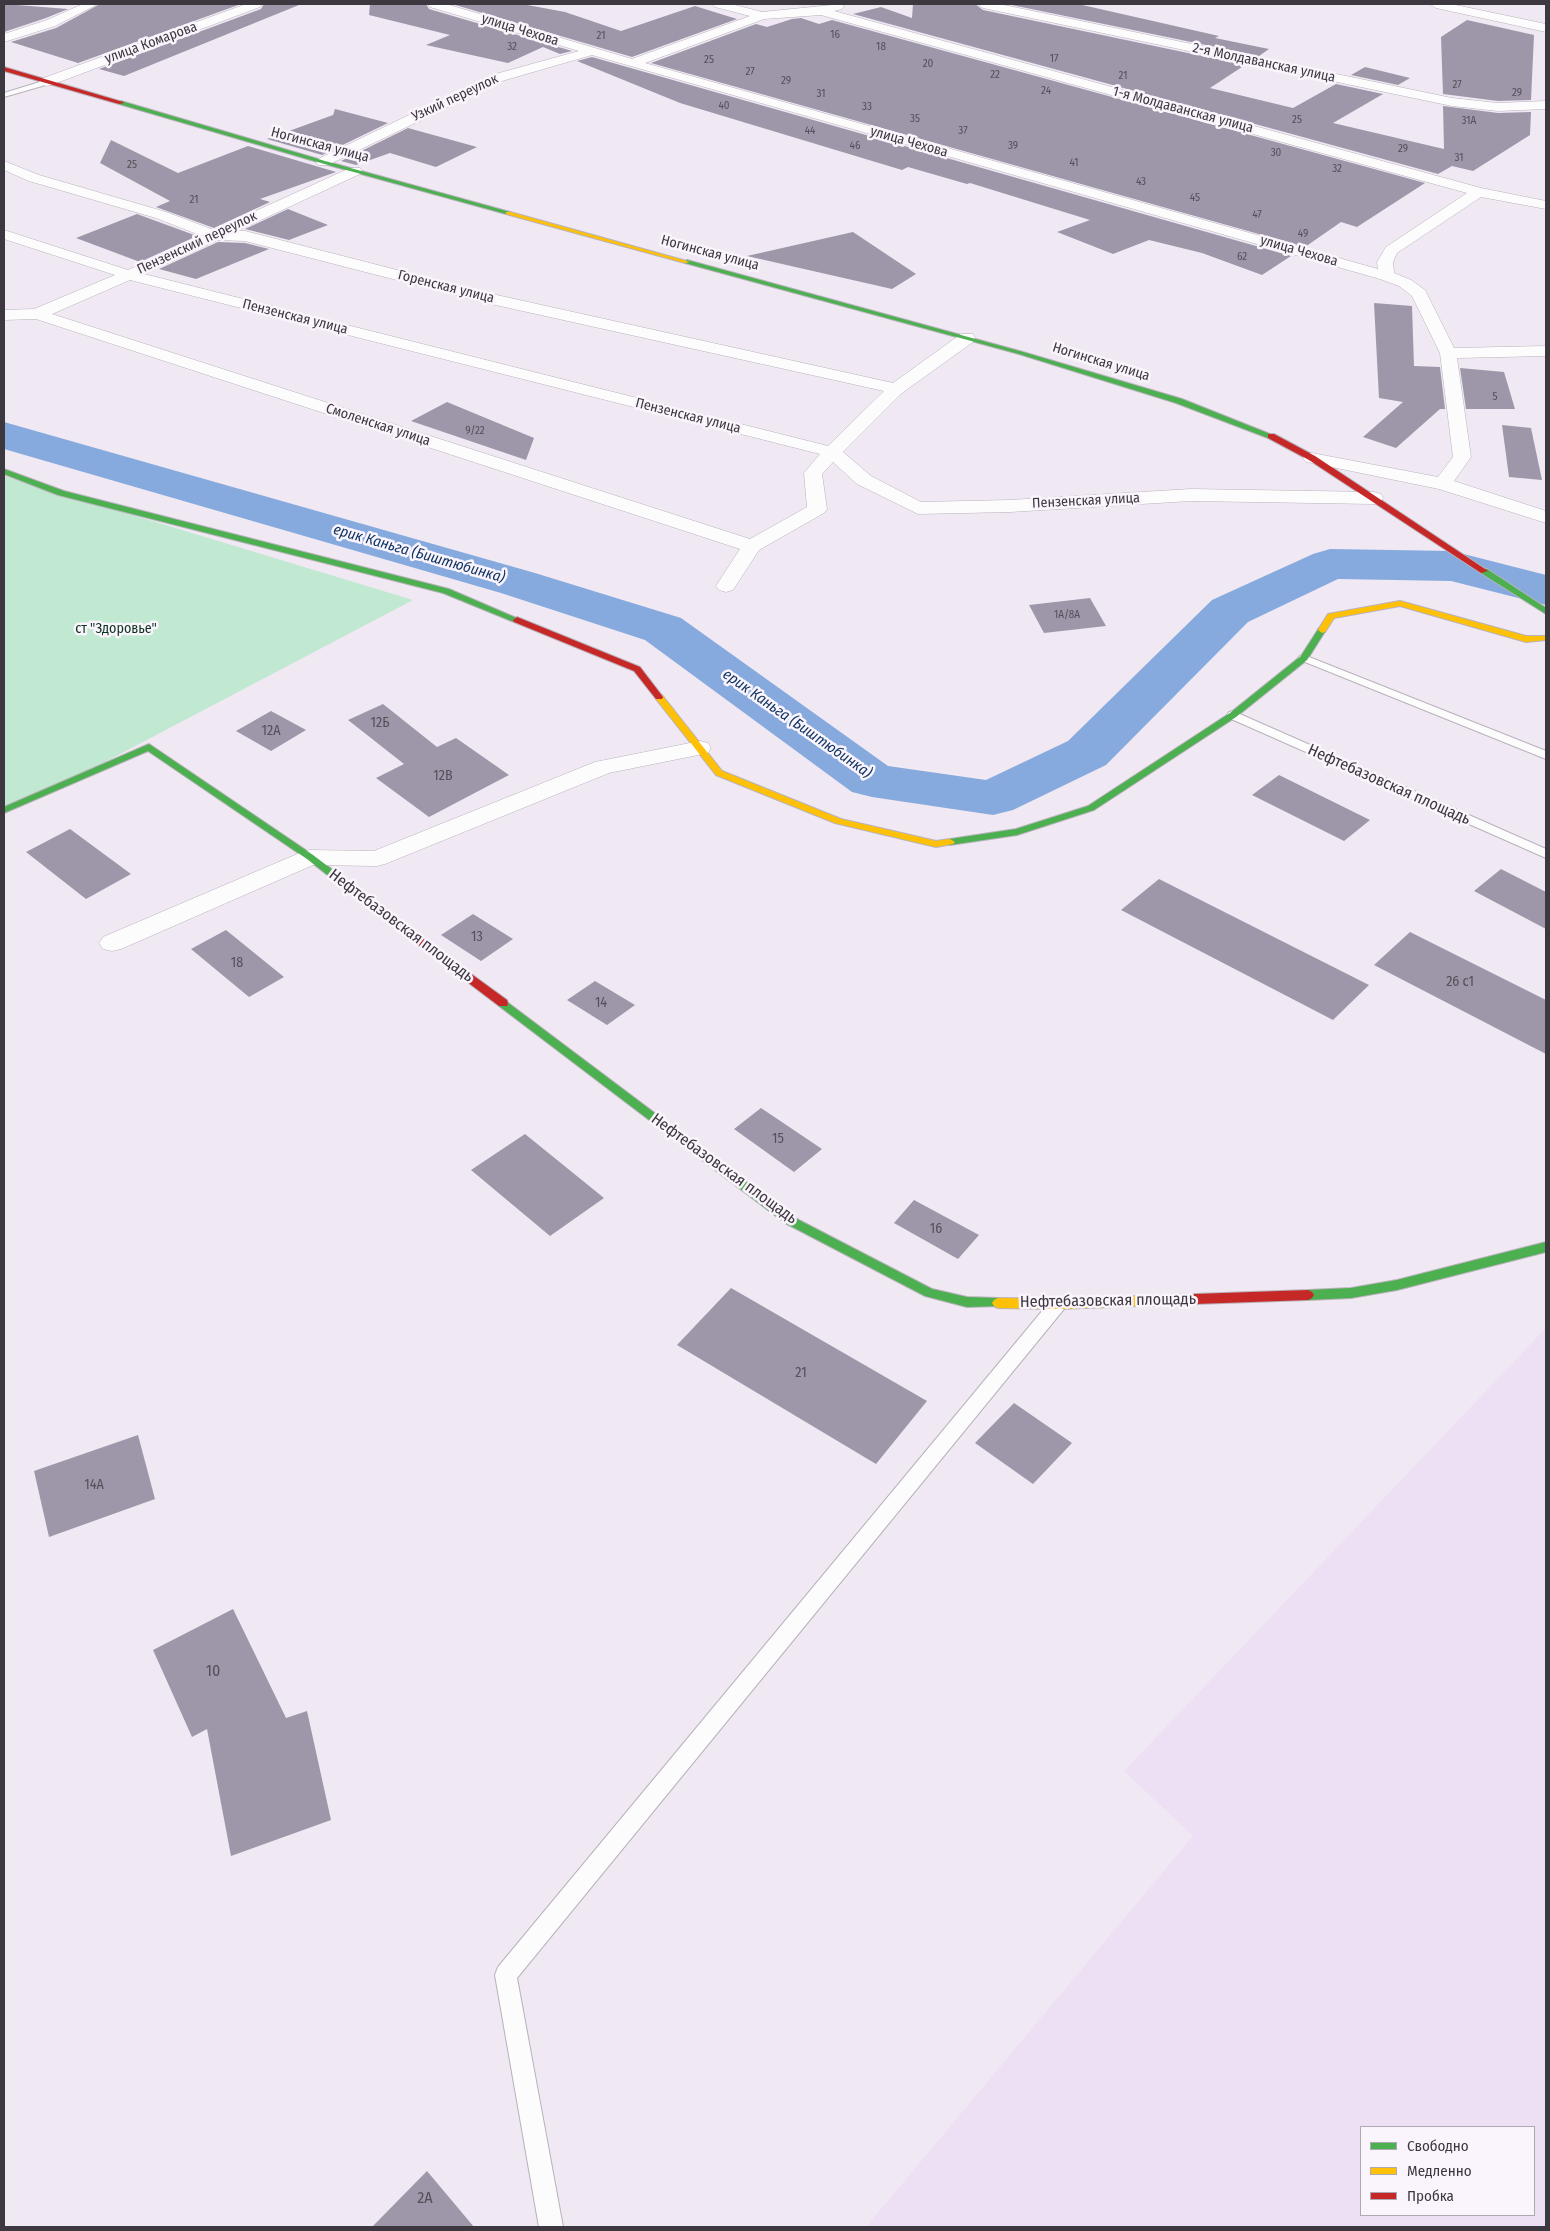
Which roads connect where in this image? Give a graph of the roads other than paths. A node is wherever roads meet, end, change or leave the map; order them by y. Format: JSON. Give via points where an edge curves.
{"nodes":[{"id":1,"x":92,"y":4,"type":"edge"},
{"id":2,"x":256,"y":4,"type":"edge"},
{"id":3,"x":434,"y":4,"type":"edge"},
{"id":4,"x":719,"y":4,"type":"edge"},
{"id":5,"x":844,"y":4,"type":"edge"},
{"id":6,"x":983,"y":4,"type":"edge"},
{"id":7,"x":1436,"y":4,"type":"edge"},
{"id":8,"x":821,"y":11,"type":"junction"},
{"id":9,"x":762,"y":16,"type":"junction"},
{"id":10,"x":1546,"y":28,"type":"edge"},
{"id":11,"x":4,"y":38,"type":"edge"},
{"id":12,"x":593,"y":51,"type":"junction"},
{"id":13,"x":632,"y":64,"type":"junction"},
{"id":14,"x":4,"y":70,"type":"edge"},
{"id":15,"x":46,"y":82,"type":"junction"},
{"id":16,"x":4,"y":95,"type":"edge"},
{"id":17,"x":1546,"y":105,"type":"edge"},
{"id":18,"x":323,"y":162,"type":"junction"},
{"id":19,"x":4,"y":165,"type":"edge"},
{"id":20,"x":356,"y":171,"type":"junction"},
{"id":21,"x":1479,"y":192,"type":"junction"},
{"id":22,"x":1546,"y":206,"type":"edge"},
{"id":23,"x":4,"y":234,"type":"edge"},
{"id":24,"x":213,"y":235,"type":"junction"},
{"id":25,"x":129,"y":275,"type":"junction"},
{"id":26,"x":1386,"y":276,"type":"junction"},
{"id":27,"x":37,"y":314,"type":"junction"},
{"id":28,"x":4,"y":315,"type":"edge"},
{"id":29,"x":967,"y":338,"type":"junction"},
{"id":30,"x":1546,"y":352,"type":"edge"},
{"id":31,"x":1448,"y":353,"type":"junction"},
{"id":32,"x":896,"y":389,"type":"junction"},
{"id":33,"x":832,"y":452,"type":"junction"},
{"id":34,"x":1312,"y":458,"type":"junction"},
{"id":35,"x":4,"y":471,"type":"edge"},
{"id":36,"x":1443,"y":484,"type":"junction"},
{"id":37,"x":1374,"y":498,"type":"junction"},
{"id":38,"x":1546,"y":516,"type":"edge"},
{"id":39,"x":752,"y":546,"type":"junction"},
{"id":40,"x":726,"y":586,"type":"dead end"},
{"id":41,"x":1546,"y":612,"type":"edge"},
{"id":42,"x":1546,"y":638,"type":"edge"},
{"id":43,"x":1304,"y":658,"type":"junction"},
{"id":44,"x":1233,"y":715,"type":"junction"},
{"id":45,"x":700,"y":748,"type":"junction"},
{"id":46,"x":1546,"y":755,"type":"edge"},
{"id":47,"x":4,"y":810,"type":"edge"},
{"id":48,"x":1546,"y":854,"type":"edge"},
{"id":49,"x":310,"y":856,"type":"junction"},
{"id":50,"x":112,"y":943,"type":"dead end"},
{"id":51,"x":1546,"y":1247,"type":"edge"},
{"id":52,"x":1058,"y":1304,"type":"junction"},
{"id":53,"x":551,"y":2227,"type":"edge"}],
"edges":[{"from":1,"to":11,"type":"street","via":[[37,28]]},
{"from":2,"to":15,"type":"street","name":"улица Комарова"},
{"from":3,"to":12,"type":"street","name":"улица Чехова"},
{"from":4,"to":9,"type":"street"},
{"from":5,"to":8,"type":"street"},
{"from":6,"to":17,"type":"street","name":"2-я Молдаванская улица","via":[[1452,102],[1498,107]]},
{"from":7,"to":10,"type":"street"},
{"from":8,"to":9,"type":"street"},
{"from":8,"to":21,"type":"street","name":"1-я Молдаванская улица"},
{"from":9,"to":13,"type":"street"},
{"from":12,"to":13,"type":"street","name":"улица Чехова"},
{"from":12,"to":18,"type":"street","name":"Узкий переулок","via":[[498,78]]},
{"from":13,"to":26,"type":"street","name":"улица Чехова"},
{"from":14,"to":15,"type":"street","name":"Ногинская улица"},
{"from":15,"to":16,"type":"lane"},
{"from":15,"to":18,"type":"street","name":"Ногинская улица"},
{"from":18,"to":20,"type":"street","name":"Ногинская улица"},
{"from":19,"to":24,"type":"street","name":"Горенская улица","via":[[34,178],[160,215]]},
{"from":20,"to":24,"type":"street","name":"Пензенский переулок"},
{"from":20,"to":29,"type":"street","name":"Ногинская улица"},
{"from":21,"to":22,"type":"street","name":"1-я Молдаванская улица"},
{"from":21,"to":26,"type":"street","via":[[1392,250],[1386,262]]},
{"from":23,"to":25,"type":"street","name":"Пензенская улица"},
{"from":24,"to":25,"type":"street","name":"Пензенский переулок"},
{"from":24,"to":32,"type":"street","name":"Горенская улица","via":[[245,236],[482,297]]},
{"from":25,"to":27,"type":"street","name":"Пензенский переулок"},
{"from":25,"to":33,"type":"street","name":"Пензенская улица"},
{"from":26,"to":31,"type":"street","name":"улица Чехова","via":[[1419,293]]},
{"from":27,"to":28,"type":"street","name":"Смоленская улица"},
{"from":27,"to":39,"type":"street","name":"Смоленская улица"},
{"from":29,"to":32,"type":"street"},
{"from":29,"to":34,"type":"street","name":"Ногинская улица","via":[[1178,401],[1266,433]]},
{"from":30,"to":31,"type":"street"},
{"from":31,"to":36,"type":"street","name":"улица Чехова","via":[[1462,458]]},
{"from":32,"to":33,"type":"street"},
{"from":33,"to":37,"type":"street","name":"Пензенская улица","via":[[864,480],[918,508],[1191,495]]},
{"from":33,"to":39,"type":"street","via":[[813,473],[817,509]]},
{"from":34,"to":36,"type":"street"},
{"from":34,"to":37,"type":"street","name":"Ногинская улица"},
{"from":35,"to":45,"type":"street","via":[[61,493],[456,594],[637,669]]},
{"from":36,"to":38,"type":"street"},
{"from":37,"to":41,"type":"street","name":"Ногинская улица"},
{"from":39,"to":40,"type":"street"},
{"from":42,"to":43,"type":"street","via":[[1526,639],[1400,603],[1331,616]]},
{"from":43,"to":44,"type":"street"},
{"from":43,"to":46,"type":"lane"},
{"from":44,"to":45,"type":"street","via":[[1091,808],[1017,832],[936,844],[838,821],[728,777],[719,773]]},
{"from":44,"to":48,"type":"lane","name":"Нефтебазовская площадь"},
{"from":45,"to":49,"type":"street","via":[[603,767],[377,860]]},
{"from":47,"to":49,"type":"street","name":"Нефтебазовская площадь","via":[[149,747]]},
{"from":49,"to":50,"type":"street"},
{"from":49,"to":52,"type":"street","name":"Нефтебазовская площадь","via":[[789,1220],[929,1293],[967,1302]]},
{"from":51,"to":52,"type":"street","name":"Нефтебазовская площадь","via":[[1397,1286],[1351,1292]]},
{"from":52,"to":53,"type":"lane","via":[[506,1975]]}]}
